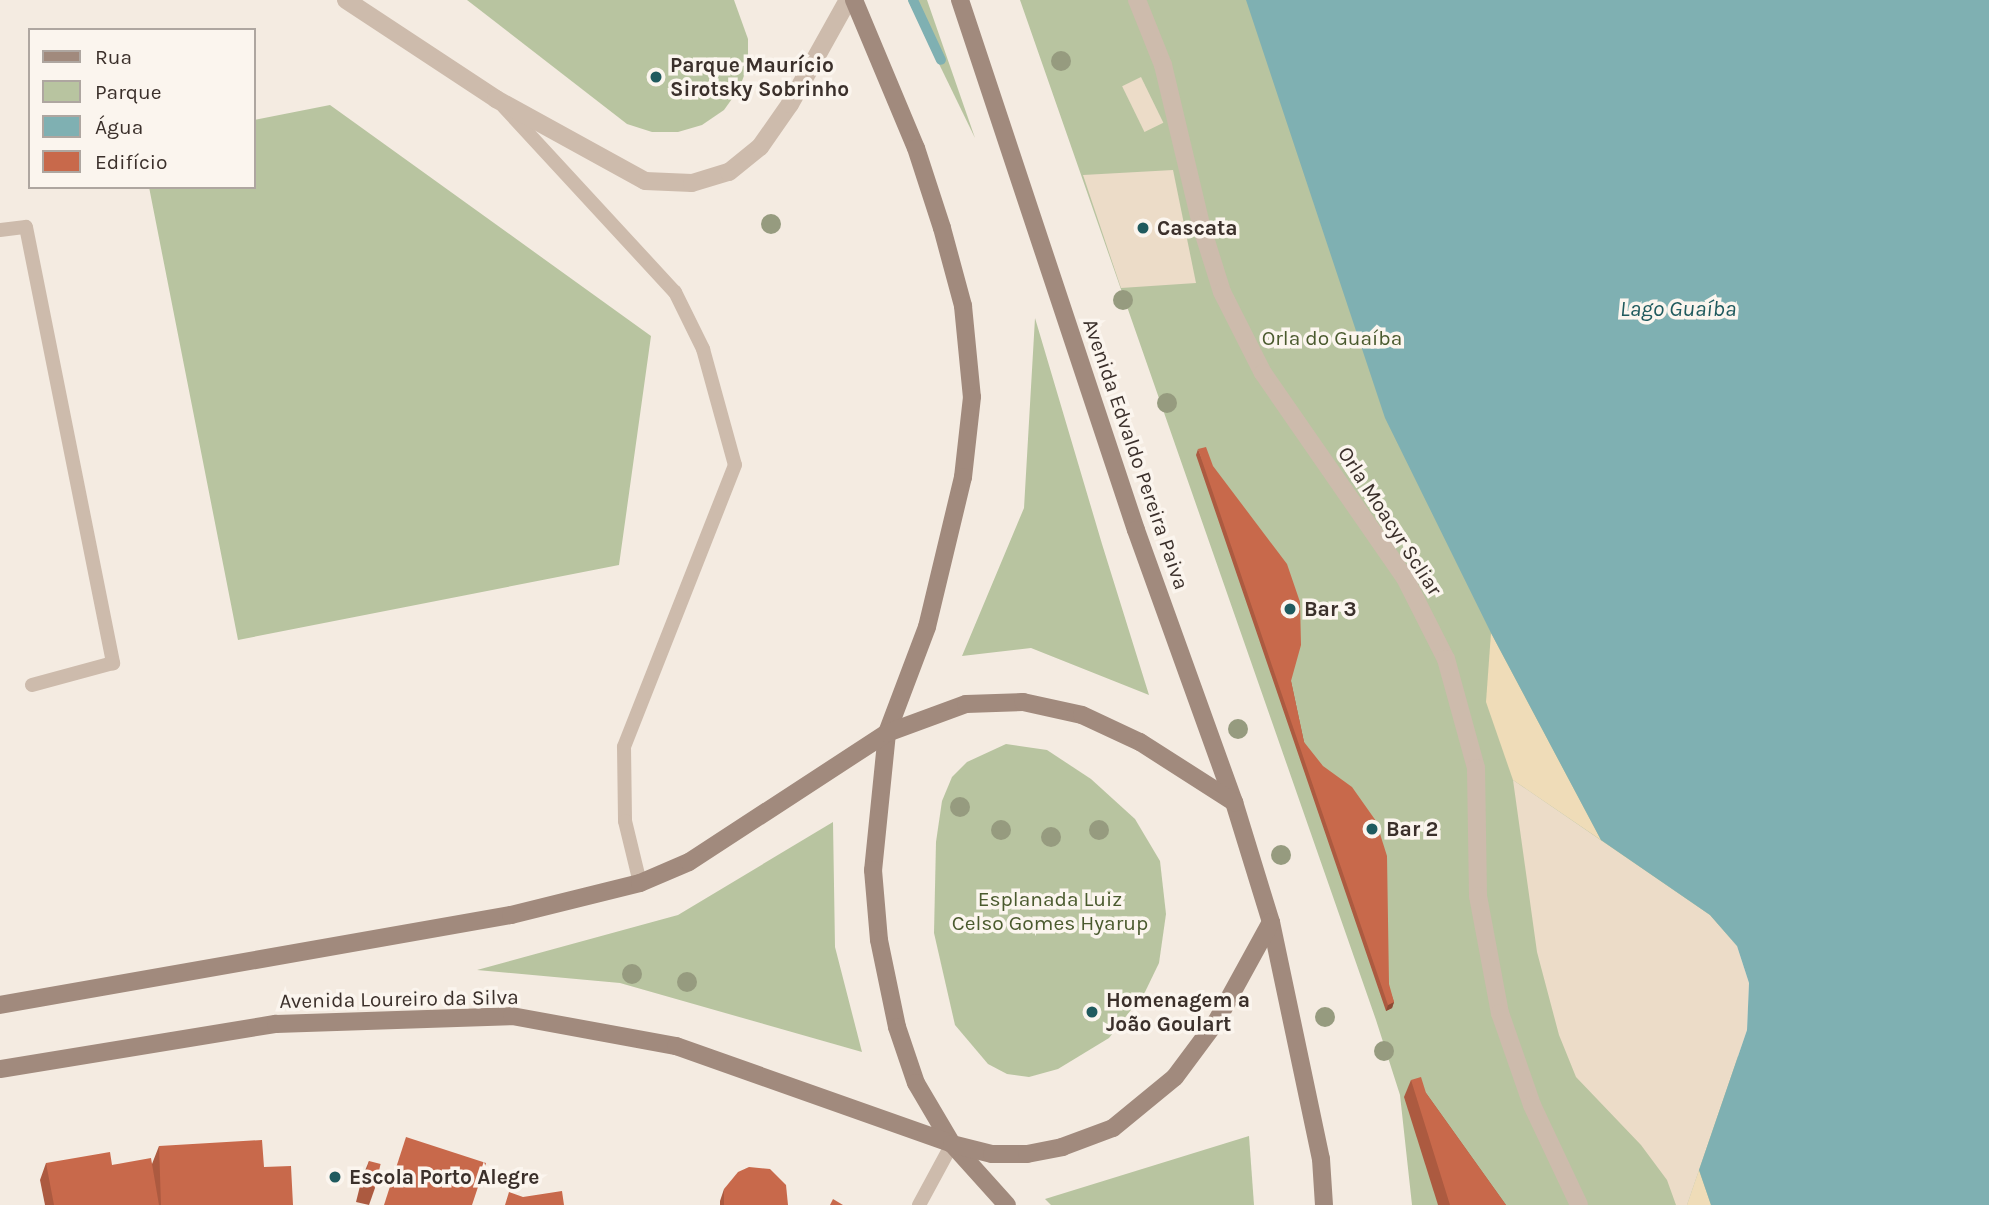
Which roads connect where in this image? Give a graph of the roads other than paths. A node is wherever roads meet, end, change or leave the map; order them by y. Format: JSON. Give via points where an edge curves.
{"nodes":[{"id":1,"x":346,"y":0,"type":"edge"},
{"id":2,"x":848,"y":0,"type":"edge"},
{"id":3,"x":854,"y":0,"type":"edge"},
{"id":4,"x":960,"y":0,"type":"edge"},
{"id":5,"x":1137,"y":0,"type":"edge"},
{"id":6,"x":496,"y":99,"type":"junction"},
{"id":7,"x":0,"y":230,"type":"edge"},
{"id":8,"x":32,"y":685,"type":"dead end"},
{"id":9,"x":887,"y":733,"type":"junction"},
{"id":10,"x":1234,"y":802,"type":"junction"},
{"id":11,"x":640,"y":883,"type":"junction"},
{"id":12,"x":1271,"y":922,"type":"junction"},
{"id":13,"x":0,"y":1005,"type":"edge"},
{"id":14,"x":0,"y":1069,"type":"edge"},
{"id":15,"x":952,"y":1144,"type":"junction"},
{"id":16,"x":919,"y":1205,"type":"edge"},
{"id":17,"x":1007,"y":1205,"type":"edge"},
{"id":18,"x":1324,"y":1205,"type":"edge"},
{"id":19,"x":1579,"y":1205,"type":"edge"}],
"edges":[{"from":1,"to":6,"type":"street"},
{"from":2,"to":6,"type":"street","via":[[790,104],[760,147],[729,172],[692,183],[645,181]]},
{"from":3,"to":9,"type":"main road","via":[[916,148],[942,228],[963,306],[972,397],[963,477],[927,627]]},
{"from":4,"to":10,"type":"main road","name":"Avenida Edvaldo Pereira Paiva","via":[[1136,530]]},
{"from":5,"to":19,"type":"street","name":"Orla Moacyr Scliar","via":[[1163,65],[1201,225],[1223,292],[1263,373],[1405,578],[1446,659],[1476,768],[1478,896],[1500,1013],[1532,1105]]},
{"from":6,"to":11,"type":"lane","via":[[675,292],[703,349],[735,465],[624,747],[625,821]]},
{"from":7,"to":8,"type":"lane","via":[[26,228],[113,663]]},
{"from":9,"to":10,"type":"main road","via":[[966,704],[1023,702],[1082,715],[1140,742]]},
{"from":9,"to":11,"type":"main road","via":[[689,862]]},
{"from":9,"to":15,"type":"main road","via":[[873,870],[878,940],[897,1027],[916,1083]]},
{"from":10,"to":12,"type":"main road","name":"Avenida Edvaldo Pereira Paiva"},
{"from":11,"to":13,"type":"main road","via":[[510,915]]},
{"from":12,"to":15,"type":"main road","name":"Avenida Loureiro da Silva","via":[[1198,1047],[1175,1076],[1113,1128],[1027,1154],[992,1154]]},
{"from":12,"to":18,"type":"main road","name":"Avenida Edvaldo Pereira Paiva","via":[[1321,1159]]},
{"from":14,"to":15,"type":"main road","name":"Avenida Loureiro da Silva","via":[[276,1024],[512,1016],[676,1046]]},
{"from":15,"to":16,"type":"lane"},
{"from":15,"to":17,"type":"main road"}]}
